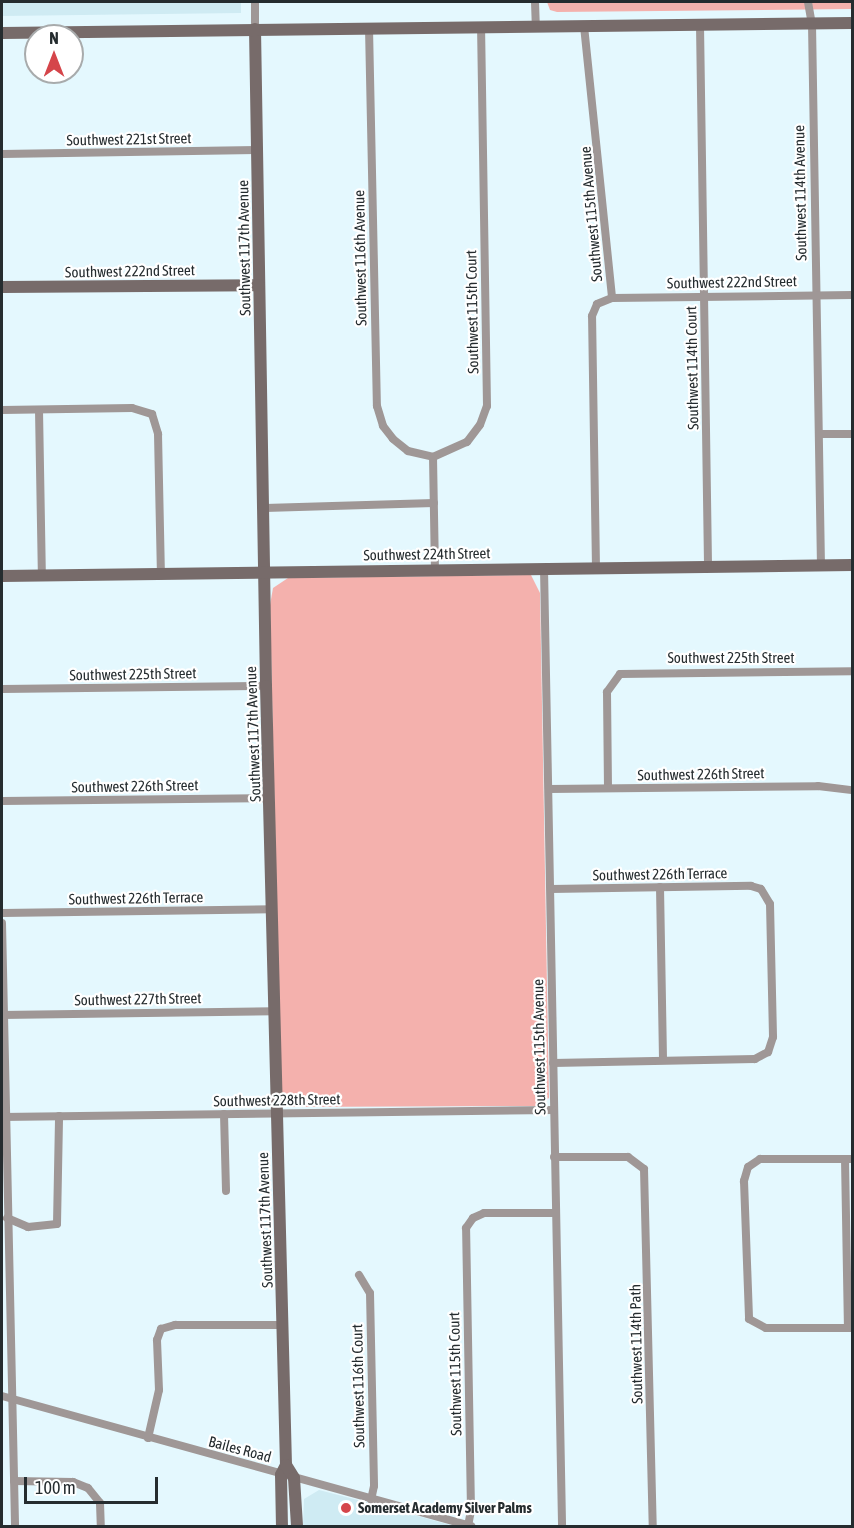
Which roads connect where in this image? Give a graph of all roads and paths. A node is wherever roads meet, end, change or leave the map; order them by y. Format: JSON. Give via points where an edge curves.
{"nodes":[{"id":1,"x":255,"y":2,"type":"edge"},
{"id":2,"x":535,"y":2,"type":"edge"},
{"id":3,"x":808,"y":2,"type":"edge"},
{"id":4,"x":852,"y":23,"type":"edge"},
{"id":5,"x":812,"y":24,"type":"junction"},
{"id":6,"x":700,"y":25,"type":"junction"},
{"id":7,"x":536,"y":26,"type":"junction"},
{"id":8,"x":584,"y":26,"type":"junction"},
{"id":9,"x":481,"y":27,"type":"junction"},
{"id":10,"x":369,"y":28,"type":"junction"},
{"id":11,"x":255,"y":29,"type":"junction"},
{"id":12,"x":2,"y":33,"type":"edge"},
{"id":13,"x":257,"y":150,"type":"junction"},
{"id":14,"x":2,"y":154,"type":"edge"},
{"id":15,"x":259,"y":285,"type":"junction"},
{"id":16,"x":2,"y":288,"type":"edge"},
{"id":17,"x":852,"y":295,"type":"edge"},
{"id":18,"x":816,"y":296,"type":"junction"},
{"id":19,"x":704,"y":297,"type":"junction"},
{"id":20,"x":612,"y":298,"type":"junction"},
{"id":21,"x":2,"y":410,"type":"edge"},
{"id":22,"x":39,"y":410,"type":"junction"},
{"id":23,"x":819,"y":434,"type":"junction"},
{"id":24,"x":852,"y":434,"type":"edge"},
{"id":25,"x":433,"y":457,"type":"junction"},
{"id":26,"x":434,"y":503,"type":"junction"},
{"id":27,"x":265,"y":508,"type":"junction"},
{"id":28,"x":821,"y":565,"type":"junction"},
{"id":29,"x":852,"y":565,"type":"edge"},
{"id":30,"x":708,"y":566,"type":"junction"},
{"id":31,"x":544,"y":568,"type":"junction"},
{"id":32,"x":596,"y":568,"type":"junction"},
{"id":33,"x":435,"y":569,"type":"junction"},
{"id":34,"x":161,"y":572,"type":"junction"},
{"id":35,"x":266,"y":572,"type":"junction"},
{"id":36,"x":42,"y":575,"type":"junction"},
{"id":37,"x":2,"y":576,"type":"edge"},
{"id":38,"x":852,"y":671,"type":"edge"},
{"id":39,"x":266,"y":686,"type":"junction"},
{"id":40,"x":2,"y":689,"type":"edge"},
{"id":41,"x":608,"y":788,"type":"junction"},
{"id":42,"x":549,"y":789,"type":"junction"},
{"id":43,"x":852,"y":790,"type":"edge"},
{"id":44,"x":269,"y":798,"type":"junction"},
{"id":45,"x":2,"y":801,"type":"edge"},
{"id":46,"x":660,"y":887,"type":"junction"},
{"id":47,"x":550,"y":889,"type":"junction"},
{"id":48,"x":272,"y":909,"type":"junction"},
{"id":49,"x":2,"y":913,"type":"edge"},
{"id":50,"x":2,"y":923,"type":"edge"},
{"id":51,"x":274,"y":1011,"type":"junction"},
{"id":52,"x":3,"y":1015,"type":"edge"},
{"id":53,"x":663,"y":1060,"type":"junction"},
{"id":54,"x":553,"y":1063,"type":"junction"},
{"id":55,"x":554,"y":1110,"type":"junction"},
{"id":56,"x":276,"y":1113,"type":"junction"},
{"id":57,"x":224,"y":1114,"type":"junction"},
{"id":58,"x":59,"y":1116,"type":"junction"},
{"id":59,"x":3,"y":1117,"type":"edge"},
{"id":60,"x":554,"y":1157,"type":"junction"},
{"id":61,"x":849,"y":1159,"type":"edge"},
{"id":62,"x":226,"y":1191,"type":"dead end"},
{"id":63,"x":556,"y":1213,"type":"junction"},
{"id":64,"x":4,"y":1218,"type":"edge"},
{"id":65,"x":359,"y":1275,"type":"dead end"},
{"id":66,"x":283,"y":1324,"type":"junction"},
{"id":67,"x":850,"y":1328,"type":"edge"},
{"id":68,"x":2,"y":1396,"type":"edge"},
{"id":69,"x":11,"y":1399,"type":"junction"},
{"id":70,"x":148,"y":1438,"type":"junction"},
{"id":71,"x":284,"y":1470,"type":"junction"},
{"id":72,"x":294,"y":1478,"type":"junction"},
{"id":73,"x":14,"y":1481,"type":"junction"},
{"id":74,"x":371,"y":1500,"type":"junction"},
{"id":75,"x":470,"y":1526,"type":"edge"},
{"id":76,"x":15,"y":1527,"type":"edge"},
{"id":77,"x":101,"y":1527,"type":"edge"},
{"id":78,"x":282,"y":1527,"type":"edge"},
{"id":79,"x":297,"y":1527,"type":"edge"},
{"id":80,"x":562,"y":1527,"type":"edge"},
{"id":81,"x":653,"y":1527,"type":"edge"}],
"edges":[{"from":1,"to":11,"type":"street","name":"Southwest 117th Avenue"},
{"from":2,"to":7,"type":"street"},
{"from":3,"to":5,"type":"street","name":"Southwest 114th Avenue"},
{"from":4,"to":5,"type":"street"},
{"from":5,"to":6,"type":"street"},
{"from":5,"to":18,"type":"street","name":"Southwest 114th Avenue"},
{"from":6,"to":8,"type":"street"},
{"from":6,"to":19,"type":"street","name":"Southwest 114th Court"},
{"from":7,"to":8,"type":"street"},
{"from":7,"to":9,"type":"street"},
{"from":8,"to":20,"type":"street","name":"Southwest 115th Avenue"},
{"from":9,"to":10,"type":"street"},
{"from":9,"to":25,"type":"street","name":"Southwest 115th Court","via":[[487,406],[480,425],[467,441]]},
{"from":10,"to":11,"type":"street"},
{"from":10,"to":25,"type":"street","name":"Southwest 116th Avenue","via":[[377,406],[383,426],[393,439],[408,451]]},
{"from":11,"to":12,"type":"street"},
{"from":11,"to":13,"type":"street","name":"Southwest 117th Avenue"},
{"from":13,"to":14,"type":"street","name":"Southwest 221st Street"},
{"from":13,"to":15,"type":"street","name":"Southwest 117th Avenue"},
{"from":15,"to":16,"type":"street","name":"Southwest 222nd Street"},
{"from":15,"to":27,"type":"street","name":"Southwest 117th Avenue"},
{"from":17,"to":18,"type":"street","name":"Southwest 222nd Street"},
{"from":18,"to":19,"type":"street","name":"Southwest 222nd Street"},
{"from":18,"to":23,"type":"street","name":"Southwest 114th Avenue"},
{"from":19,"to":20,"type":"street","name":"Southwest 222nd Street"},
{"from":19,"to":30,"type":"street","name":"Southwest 114th Court"},
{"from":20,"to":32,"type":"street","name":"Southwest 115th Avenue","via":[[597,304],[592,316]]},
{"from":21,"to":22,"type":"street"},
{"from":22,"to":34,"type":"street","via":[[137,409],[152,414],[158,434]]},
{"from":22,"to":36,"type":"street"},
{"from":23,"to":24,"type":"street"},
{"from":23,"to":28,"type":"street","name":"Southwest 114th Avenue"},
{"from":25,"to":26,"type":"street"},
{"from":26,"to":27,"type":"street"},
{"from":26,"to":33,"type":"street"},
{"from":27,"to":35,"type":"street","name":"Southwest 117th Avenue"},
{"from":28,"to":29,"type":"street","name":"Southwest 224th Street"},
{"from":28,"to":30,"type":"street","name":"Southwest 224th Street"},
{"from":30,"to":32,"type":"street","name":"Southwest 224th Street"},
{"from":31,"to":32,"type":"street","name":"Southwest 224th Street"},
{"from":31,"to":33,"type":"street","name":"Southwest 224th Street"},
{"from":31,"to":42,"type":"street","name":"Southwest 115th Avenue"},
{"from":33,"to":35,"type":"street","name":"Southwest 224th Street"},
{"from":34,"to":35,"type":"street","name":"Southwest 224th Street"},
{"from":34,"to":36,"type":"street","name":"Southwest 224th Street"},
{"from":35,"to":39,"type":"street","name":"Southwest 117th Avenue"},
{"from":36,"to":37,"type":"street","name":"Southwest 224th Street"},
{"from":38,"to":41,"type":"street","name":"Southwest 225th Street","via":[[633,672],[612,680],[606,695]]},
{"from":39,"to":40,"type":"street","name":"Southwest 225th Street"},
{"from":39,"to":44,"type":"street","name":"Southwest 117th Avenue"},
{"from":41,"to":42,"type":"street","name":"Southwest 226th Street"},
{"from":41,"to":43,"type":"street","name":"Southwest 226th Street","via":[[818,786]]},
{"from":42,"to":47,"type":"street","name":"Southwest 115th Avenue"},
{"from":44,"to":45,"type":"street","name":"Southwest 226th Street"},
{"from":44,"to":48,"type":"street","name":"Southwest 117th Avenue"},
{"from":46,"to":47,"type":"street","name":"Southwest 226th Terrace"},
{"from":46,"to":53,"type":"street"},
{"from":46,"to":53,"type":"street","name":"Southwest 226th Terrace","via":[[752,886],[767,894],[774,1038],[768,1052],[754,1059]]},
{"from":47,"to":54,"type":"street","name":"Southwest 115th Avenue"},
{"from":48,"to":49,"type":"street","name":"Southwest 226th Terrace"},
{"from":48,"to":51,"type":"street","name":"Southwest 117th Avenue"},
{"from":50,"to":52,"type":"street"},
{"from":51,"to":52,"type":"street","name":"Southwest 227th Street"},
{"from":51,"to":56,"type":"street","name":"Southwest 117th Avenue"},
{"from":52,"to":59,"type":"street"},
{"from":53,"to":54,"type":"street"},
{"from":54,"to":55,"type":"street","name":"Southwest 115th Avenue"},
{"from":55,"to":56,"type":"street","name":"Southwest 228th Street"},
{"from":55,"to":60,"type":"street","name":"Southwest 115th Avenue"},
{"from":56,"to":57,"type":"street","name":"Southwest 228th Street"},
{"from":56,"to":66,"type":"street","name":"Southwest 117th Avenue"},
{"from":57,"to":58,"type":"street","name":"Southwest 228th Street"},
{"from":57,"to":62,"type":"street"},
{"from":58,"to":59,"type":"street","name":"Southwest 228th Street"},
{"from":58,"to":64,"type":"street","via":[[57,1224],[19,1226]]},
{"from":59,"to":64,"type":"street"},
{"from":60,"to":63,"type":"street","name":"Southwest 115th Avenue"},
{"from":60,"to":81,"type":"street","name":"Southwest 114th Path","via":[[628,1157],[640,1162],[646,1179]]},
{"from":61,"to":67,"type":"street"},
{"from":61,"to":67,"type":"street","via":[[760,1159],[746,1172],[746,1311],[751,1321],[766,1328]]},
{"from":63,"to":75,"type":"street","name":"Southwest 115th Court","via":[[484,1213],[469,1222],[466,1232]]},
{"from":63,"to":80,"type":"street","name":"Southwest 115th Avenue"},
{"from":64,"to":69,"type":"street"},
{"from":65,"to":74,"type":"street","name":"Southwest 116th Court","via":[[369,1293],[374,1486]]},
{"from":66,"to":70,"type":"street","via":[[175,1325],[161,1329],[157,1340],[159,1390]]},
{"from":66,"to":71,"type":"street","name":"Southwest 117th Avenue"},
{"from":68,"to":69,"type":"street","name":"Bailes Road"},
{"from":69,"to":70,"type":"street","name":"Bailes Road"},
{"from":69,"to":73,"type":"street"},
{"from":70,"to":71,"type":"street","name":"Bailes Road"},
{"from":71,"to":72,"type":"street"},
{"from":71,"to":78,"type":"street","name":"Southwest 117th Avenue"},
{"from":72,"to":74,"type":"street"},
{"from":72,"to":79,"type":"street"},
{"from":73,"to":76,"type":"street"},
{"from":73,"to":77,"type":"street","via":[[73,1482],[88,1488],[100,1503]]},
{"from":74,"to":75,"type":"street"}]}
